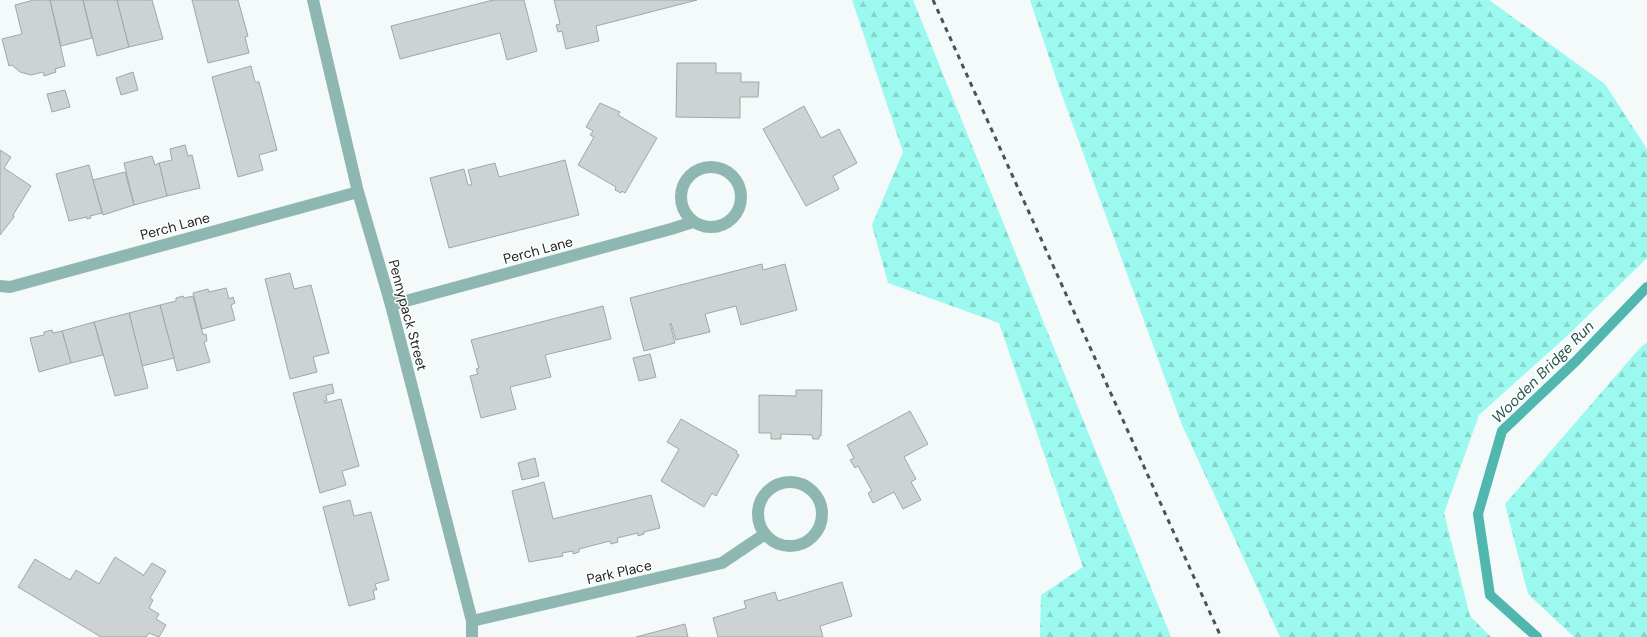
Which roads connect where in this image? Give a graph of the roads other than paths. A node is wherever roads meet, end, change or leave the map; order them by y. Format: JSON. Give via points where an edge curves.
{"nodes":[{"id":1,"x":313,"y":0,"type":"edge"},
{"id":2,"x":358,"y":192,"type":"junction"},
{"id":3,"x":693,"y":222,"type":"junction"},
{"id":4,"x":0,"y":286,"type":"edge"},
{"id":5,"x":391,"y":305,"type":"junction"},
{"id":6,"x":765,"y":534,"type":"junction"},
{"id":7,"x":472,"y":621,"type":"junction"},
{"id":8,"x":472,"y":637,"type":"edge"}],
"edges":[{"from":1,"to":2,"type":"street","name":"Pennypack Street"},
{"from":2,"to":4,"type":"street","name":"Perch Lane","via":[[10,287]]},
{"from":2,"to":5,"type":"street","name":"Pennypack Street"},
{"from":3,"to":3,"type":"street","via":[[715,228],[727,224],[736,216],[741,205],[742,193],[738,182],[730,173],[719,168],[707,167],[696,171],[687,179],[681,201],[685,213]]},
{"from":3,"to":5,"type":"street","name":"Perch Lane"},
{"from":5,"to":7,"type":"street","name":"Pennypack Street"},
{"from":6,"to":6,"type":"street","via":[[775,542],[787,546],[810,539],[819,529],[822,517],[821,504],[815,493],[805,485],[793,481],[781,482],[769,489],[762,498],[758,510],[759,523]]},
{"from":6,"to":7,"type":"street","name":"Park Place","via":[[722,563]]},
{"from":7,"to":8,"type":"street","name":"Pennypack Street"}]}
